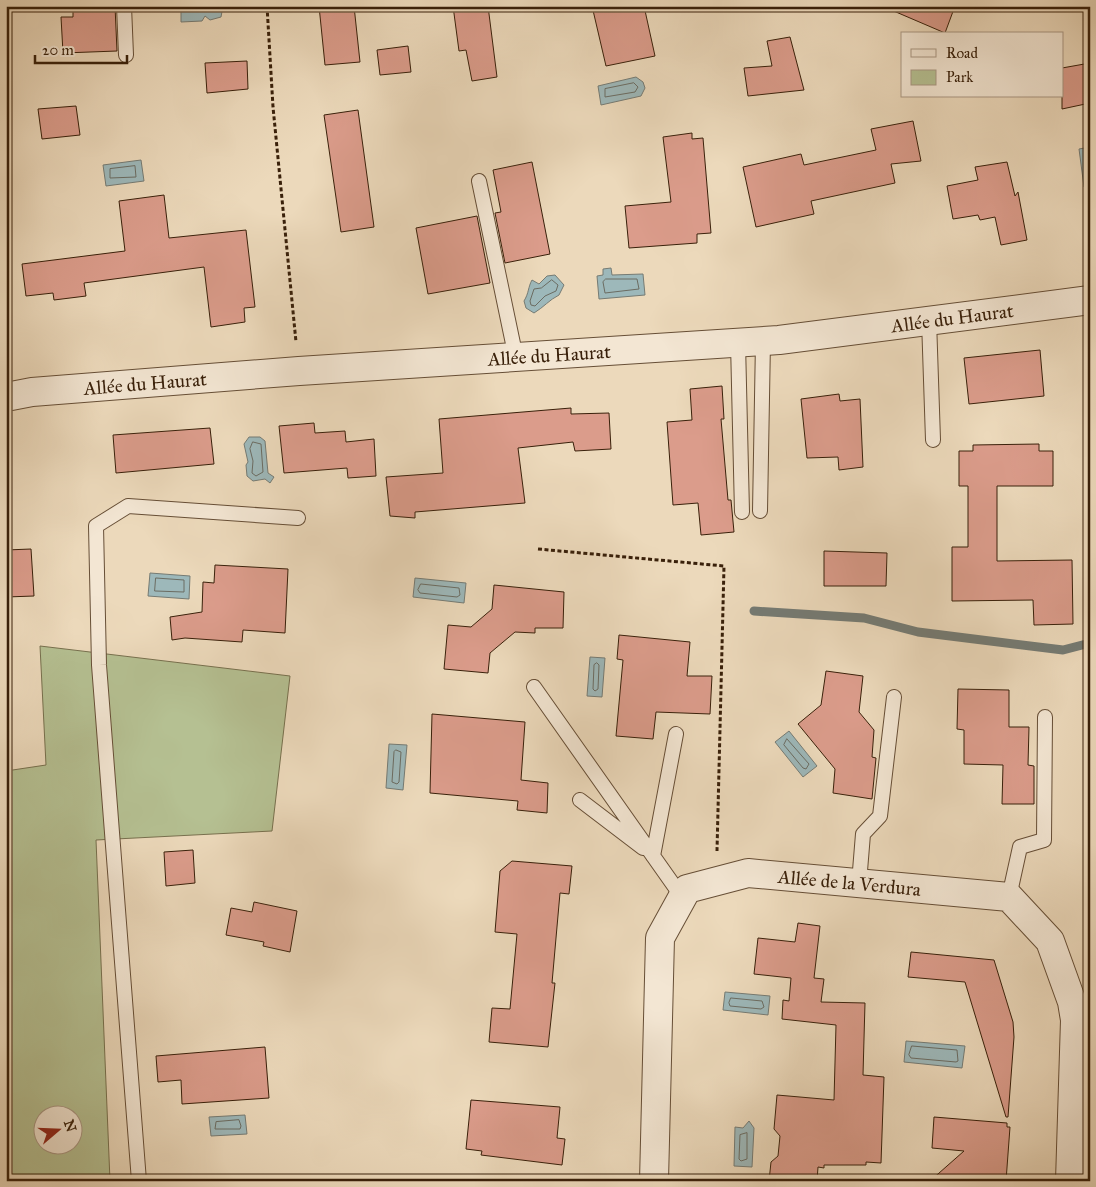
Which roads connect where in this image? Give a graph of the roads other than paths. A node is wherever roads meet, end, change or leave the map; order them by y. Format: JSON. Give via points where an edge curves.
{"nodes":[{"id":1,"x":124,"y":6,"type":"edge"},
{"id":2,"x":126,"y":55,"type":"dead end"},
{"id":3,"x":479,"y":180,"type":"dead end"},
{"id":4,"x":1090,"y":300,"type":"edge"},
{"id":5,"x":928,"y":320,"type":"junction"},
{"id":6,"x":750,"y":342,"type":"junction"},
{"id":7,"x":516,"y":358,"type":"junction"},
{"id":8,"x":6,"y":397,"type":"edge"},
{"id":9,"x":934,"y":440,"type":"dead end"},
{"id":10,"x":760,"y":511,"type":"dead end"},
{"id":11,"x":742,"y":512,"type":"dead end"},
{"id":12,"x":298,"y":518,"type":"dead end"},
{"id":13,"x":534,"y":687,"type":"dead end"},
{"id":14,"x":894,"y":697,"type":"dead end"},
{"id":15,"x":1045,"y":716,"type":"dead end"},
{"id":16,"x":676,"y":734,"type":"dead end"},
{"id":17,"x":580,"y":800,"type":"dead end"},
{"id":18,"x":653,"y":856,"type":"junction"},
{"id":19,"x":859,"y":883,"type":"junction"},
{"id":20,"x":1009,"y":897,"type":"junction"},
{"id":21,"x":682,"y":898,"type":"junction"},
{"id":22,"x":139,"y":1181,"type":"edge"},
{"id":23,"x":654,"y":1181,"type":"edge"},
{"id":24,"x":1070,"y":1181,"type":"edge"}],
"edges":[{"from":1,"to":2,"type":"lane"},
{"from":3,"to":7,"type":"lane"},
{"from":4,"to":5,"type":"street","name":"Allée du Haurat"},
{"from":5,"to":6,"type":"street","name":"Allée du Haurat"},
{"from":5,"to":9,"type":"lane"},
{"from":6,"to":7,"type":"street","name":"Allée du Haurat"},
{"from":6,"to":10,"type":"lane"},
{"from":6,"to":11,"type":"lane"},
{"from":7,"to":8,"type":"street","name":"Allée du Haurat","via":[[299,371],[32,392]]},
{"from":12,"to":22,"type":"lane","via":[[128,506],[96,526],[99,665]]},
{"from":13,"to":18,"type":"lane"},
{"from":14,"to":19,"type":"lane","via":[[880,816],[863,834]]},
{"from":15,"to":20,"type":"lane","via":[[1044,840],[1020,847]]},
{"from":16,"to":18,"type":"lane"},
{"from":17,"to":18,"type":"lane"},
{"from":18,"to":21,"type":"lane"},
{"from":19,"to":20,"type":"street","name":"Allée de la Verdura"},
{"from":19,"to":21,"type":"street","name":"Allée de la Verdura","via":[[748,873],[687,889]]},
{"from":20,"to":24,"type":"street","via":[[1050,941],[1072,1002],[1075,1020]]},
{"from":21,"to":23,"type":"street","name":"Allée de la Verdura","via":[[660,938]]}]}
